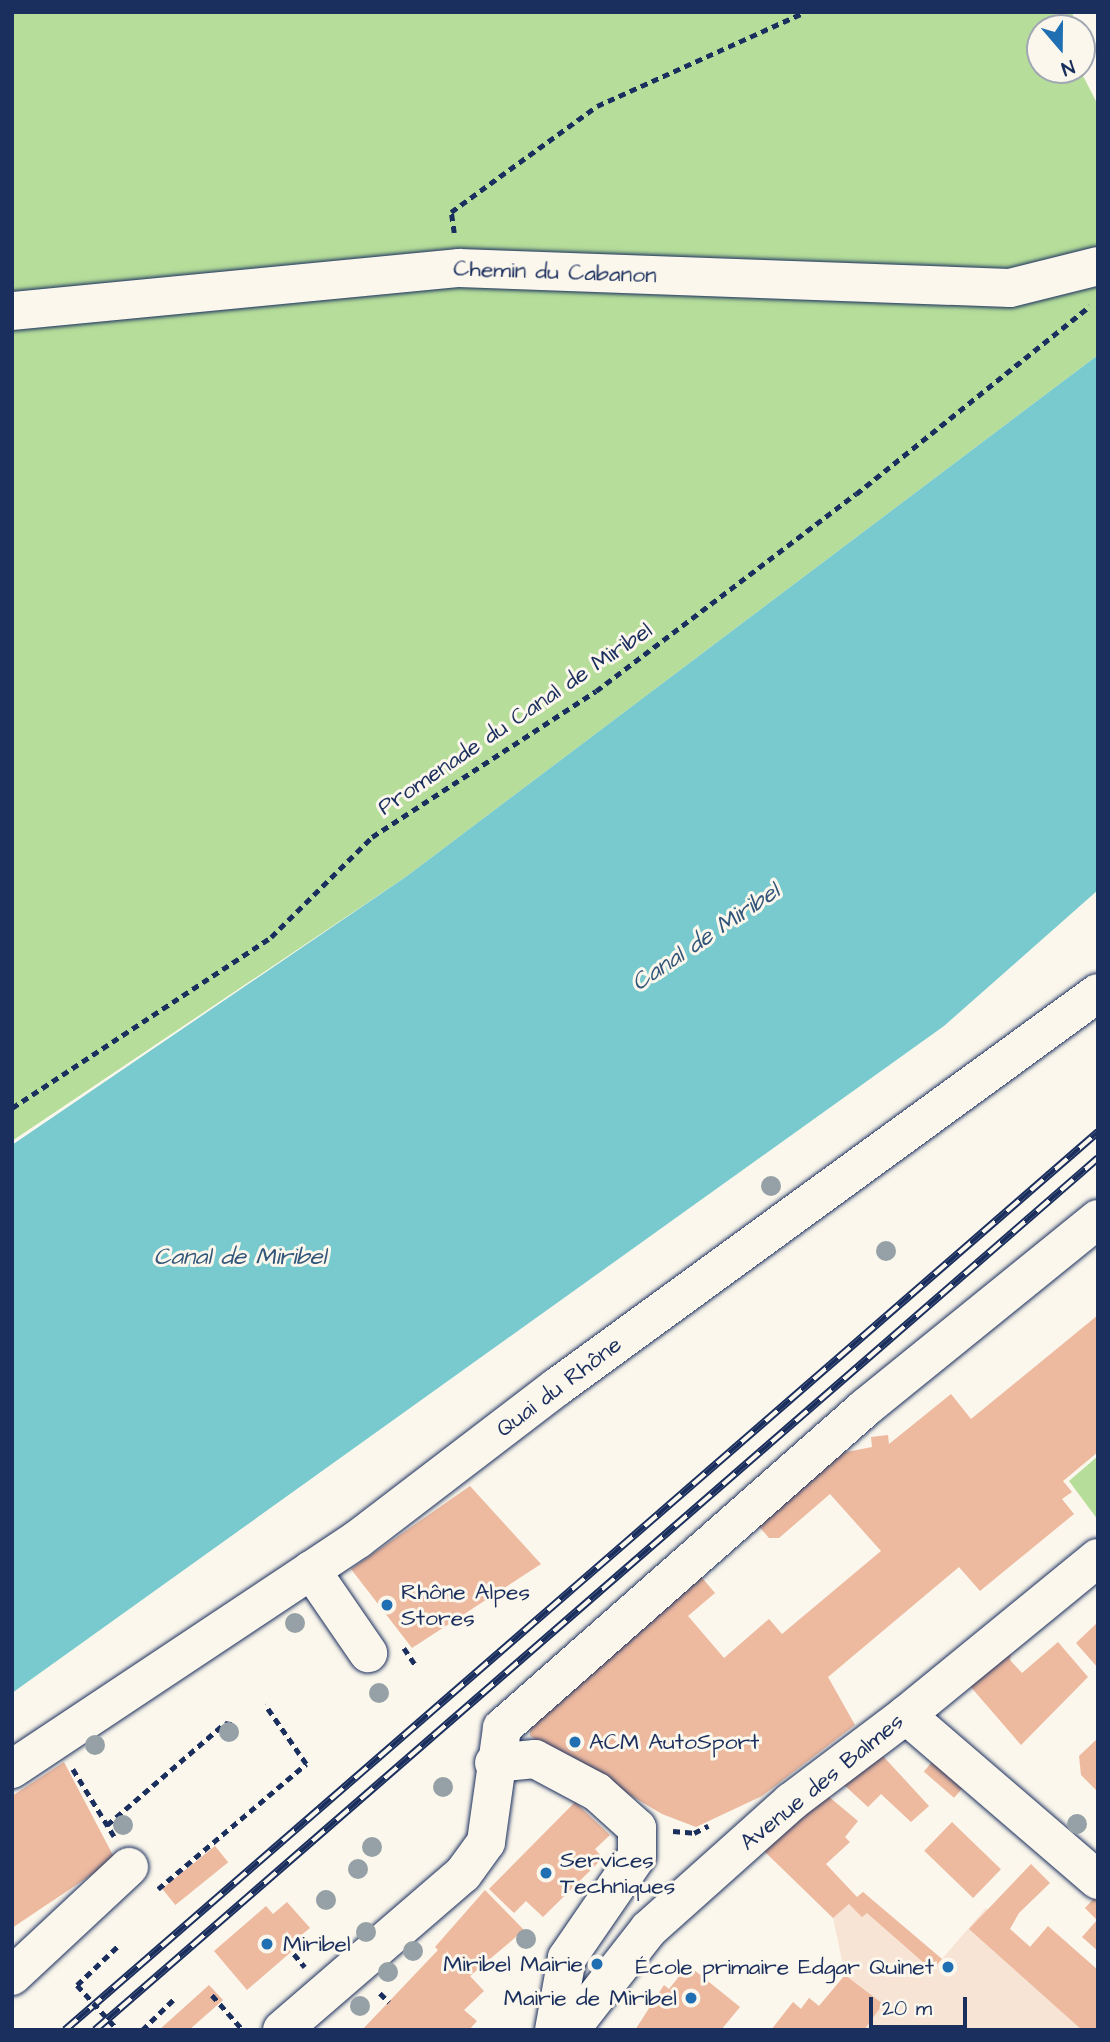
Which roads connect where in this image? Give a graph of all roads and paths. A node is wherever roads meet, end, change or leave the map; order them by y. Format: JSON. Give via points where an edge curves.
{"nodes":[{"id":1,"x":805,"y":12,"type":"edge"},
{"id":2,"x":1098,"y":266,"type":"edge"},
{"id":3,"x":459,"y":268,"type":"junction"},
{"id":4,"x":1098,"y":298,"type":"edge"},
{"id":5,"x":12,"y":311,"type":"edge"},
{"id":6,"x":1098,"y":993,"type":"edge"},
{"id":7,"x":12,"y":1108,"type":"edge"},
{"id":8,"x":1098,"y":1219,"type":"edge"},
{"id":9,"x":1098,"y":1558,"type":"edge"},
{"id":10,"x":311,"y":1570,"type":"junction"},
{"id":11,"x":385,"y":1649,"type":"joint"},
{"id":12,"x":417,"y":1667,"type":"dead end"},
{"id":13,"x":265,"y":1705,"type":"dead end"},
{"id":14,"x":906,"y":1715,"type":"junction"},
{"id":15,"x":236,"y":1725,"type":"dead end"},
{"id":16,"x":494,"y":1763,"type":"junction"},
{"id":17,"x":71,"y":1767,"type":"dead end"},
{"id":18,"x":12,"y":1769,"type":"edge"},
{"id":19,"x":107,"y":1825,"type":"junction"},
{"id":20,"x":132,"y":1867,"type":"junction"},
{"id":21,"x":1098,"y":1880,"type":"edge"},
{"id":22,"x":119,"y":1945,"type":"dead end"},
{"id":23,"x":12,"y":1976,"type":"edge"},
{"id":24,"x":212,"y":1995,"type":"dead end"},
{"id":25,"x":175,"y":1998,"type":"dead end"},
{"id":26,"x":118,"y":2030,"type":"edge"},
{"id":27,"x":142,"y":2030,"type":"edge"},
{"id":28,"x":243,"y":2030,"type":"edge"},
{"id":29,"x":282,"y":2030,"type":"edge"},
{"id":30,"x":554,"y":2030,"type":"edge"},
{"id":31,"x":570,"y":2030,"type":"edge"}],
"edges":[{"from":1,"to":3,"type":"path","via":[[597,106],[452,212]]},
{"from":2,"to":3,"type":"street","name":"Chemin du Cabanon","via":[[1010,288]]},
{"from":3,"to":5,"type":"street","name":"Chemin du Cabanon"},
{"from":4,"to":7,"type":"path","name":"Promenade du Canal de Miribel","via":[[1068,327],[856,494],[596,691],[372,837],[271,937]]},
{"from":6,"to":10,"type":"street","name":"Quai du Rhône"},
{"from":8,"to":16,"type":"street","via":[[866,1408],[502,1728]]},
{"from":9,"to":14,"type":"street","name":"Avenue des Balmes"},
{"from":10,"to":11,"type":"street"},
{"from":10,"to":18,"type":"street","name":"Quai du Rhône"},
{"from":11,"to":12,"type":"path"},
{"from":13,"to":20,"type":"path","via":[[306,1764]]},
{"from":14,"to":21,"type":"street"},
{"from":14,"to":31,"type":"street","name":"Avenue des Balmes","via":[[791,1802],[649,1929]]},
{"from":15,"to":19,"type":"path","via":[[225,1723]]},
{"from":16,"to":29,"type":"street","via":[[486,1842],[463,1874]]},
{"from":16,"to":30,"type":"street","via":[[535,1759],[597,1792],[637,1828],[638,1856],[567,1958]]},
{"from":17,"to":19,"type":"path"},
{"from":19,"to":20,"type":"path"},
{"from":20,"to":23,"type":"street"},
{"from":22,"to":26,"type":"path","bridge":true,"via":[[77,1985]]},
{"from":24,"to":28,"type":"path"},
{"from":25,"to":27,"type":"path"}]}
